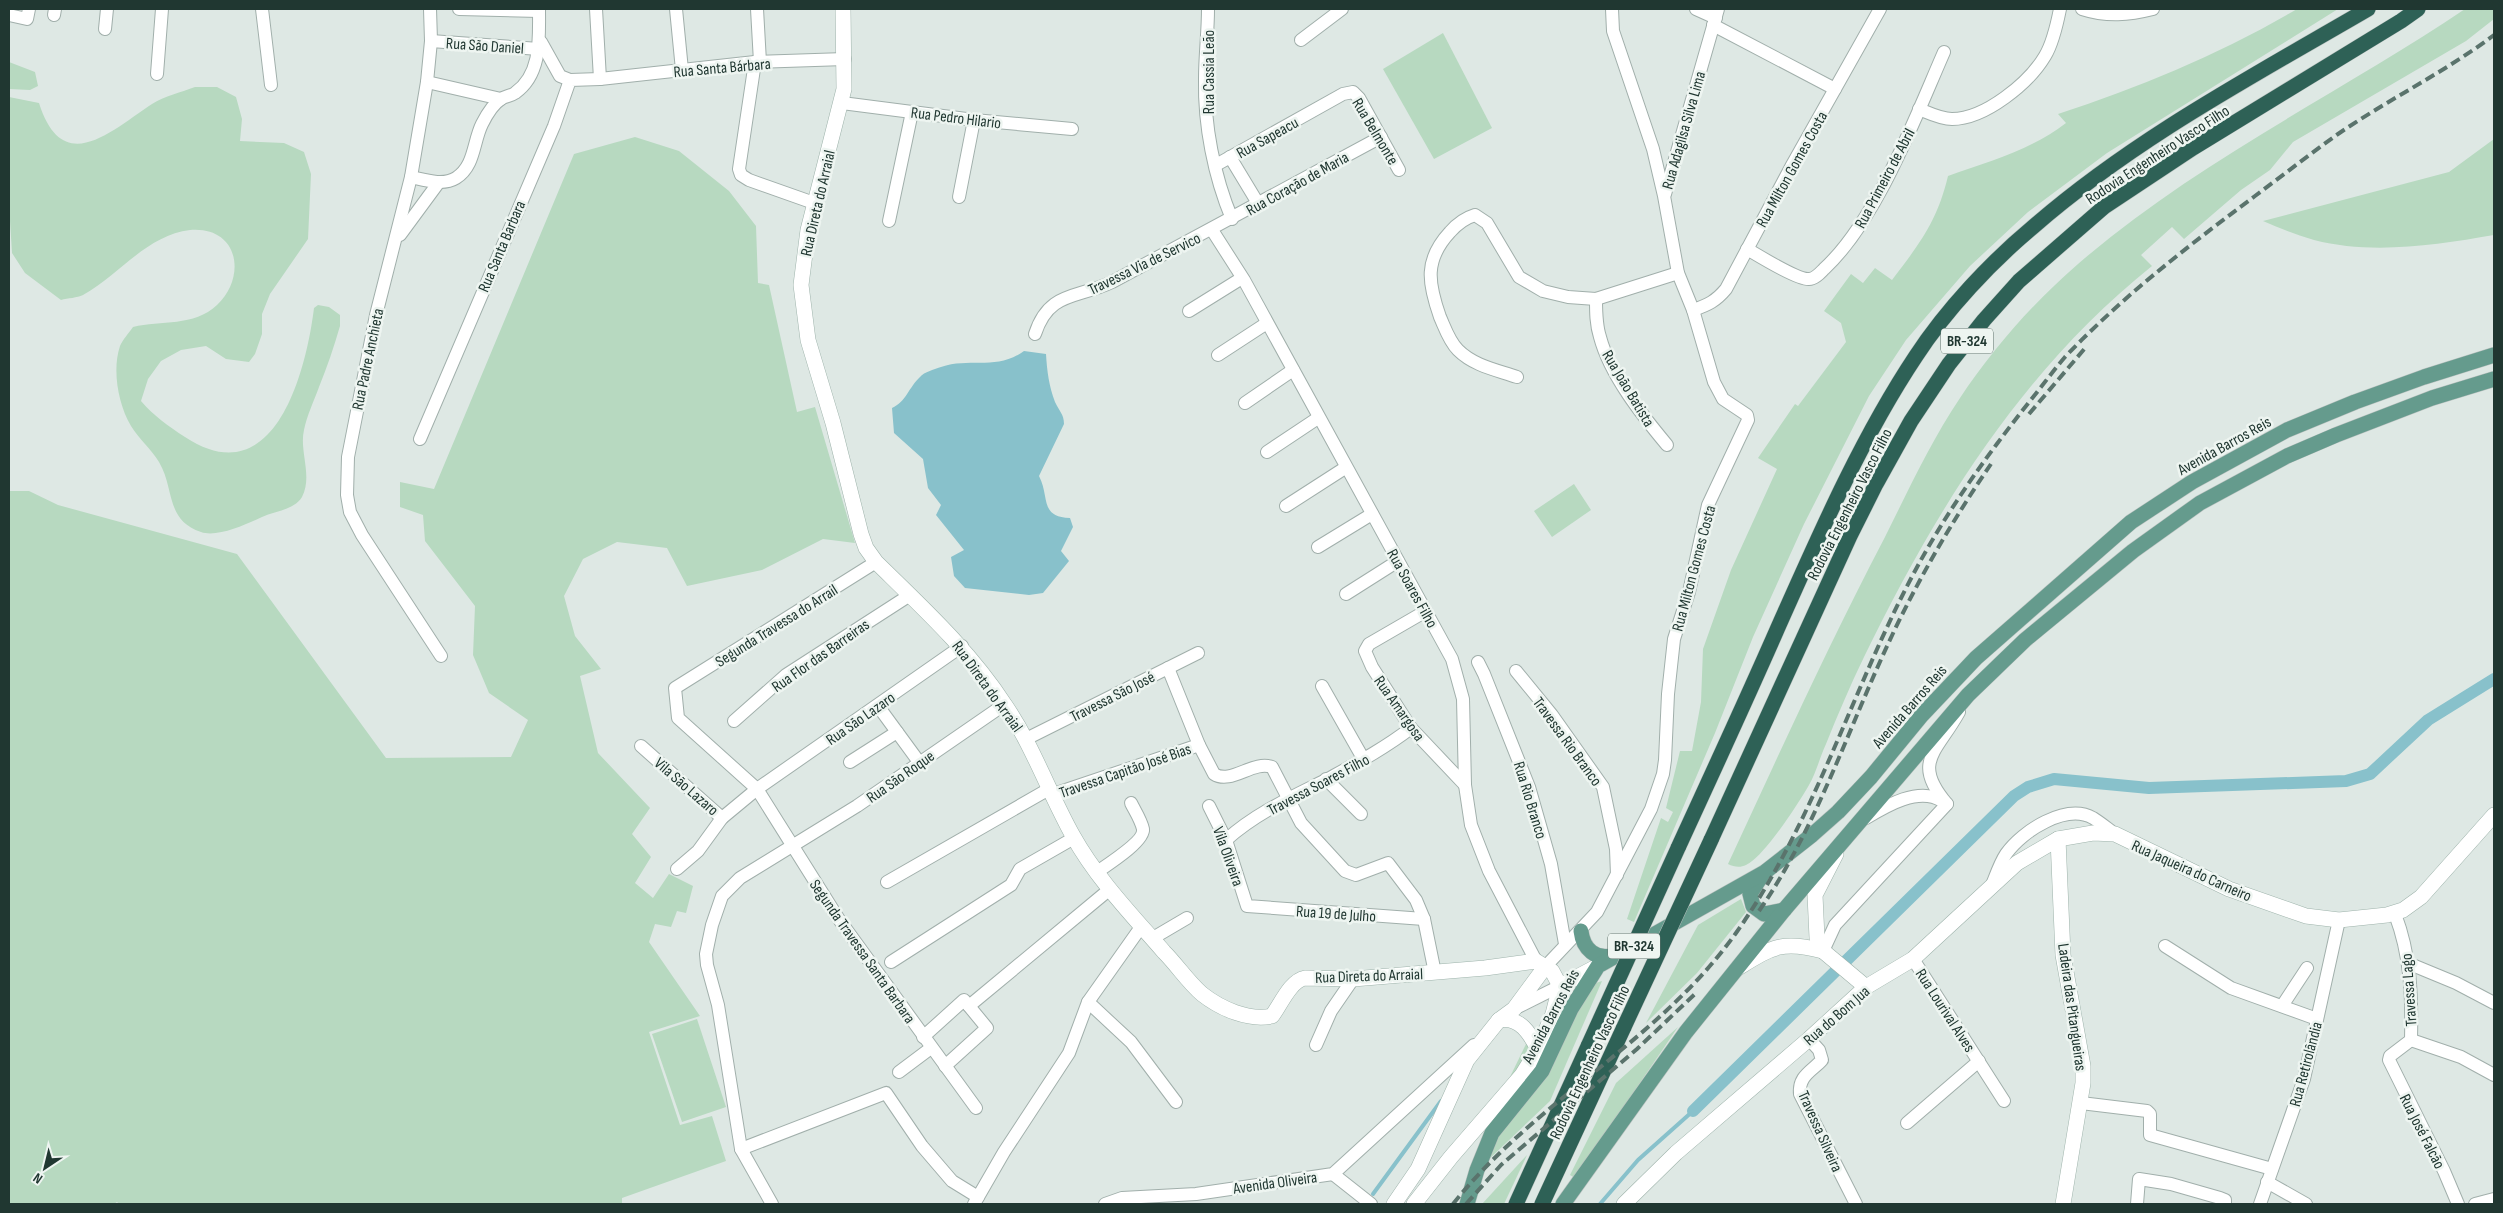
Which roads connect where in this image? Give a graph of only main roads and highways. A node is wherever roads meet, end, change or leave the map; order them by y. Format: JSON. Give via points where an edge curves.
{"nodes":[{"id":1,"x":2368,"y":9,"type":"edge"},
{"id":2,"x":2418,"y":9,"type":"edge"},
{"id":3,"x":2494,"y":355,"type":"edge"},
{"id":4,"x":2494,"y":379,"type":"edge"},
{"id":5,"x":1765,"y":872,"type":"junction"},
{"id":6,"x":1784,"y":910,"type":"junction"},
{"id":7,"x":1581,"y":931,"type":"road end"},
{"id":8,"x":1620,"y":954,"type":"junction"},
{"id":9,"x":1467,"y":1204,"type":"edge"},
{"id":10,"x":1516,"y":1204,"type":"edge"},
{"id":11,"x":1542,"y":1204,"type":"edge"},
{"id":12,"x":1563,"y":1204,"type":"edge"}],
"edges":[{"from":1,"to":10,"type":"highway","name":"Rodovia Engenheiro Vasco Filho","number":"BR-324","bridge":true,"via":[[2169,126],[2096,176],[2031,228],[1952,309],[1916,355],[1854,466],[1800,580]]},
{"from":2,"to":11,"type":"highway","name":"Rodovia Engenheiro Vasco Filho","number":"BR-324","bridge":true,"via":[[2104,207],[2020,281],[1948,364],[1911,421],[1850,536]]},
{"from":3,"to":5,"type":"main road","name":"Avenida Barros Reis","via":[[2355,402],[2287,430],[2192,482],[2131,522],[1976,658],[1838,812]]},
{"from":4,"to":6,"type":"main road","via":[[2432,398],[2287,456],[2200,503],[2133,551],[2026,640],[1968,696]]},
{"from":5,"to":6,"type":"main road","via":[[1753,888],[1750,900],[1764,914]]},
{"from":5,"to":8,"type":"main road","name":"Avenida Barros Reis"},
{"from":6,"to":12,"type":"main road","via":[[1686,1032]]},
{"from":7,"to":8,"type":"main road","via":[[1586,948],[1595,955],[1606,958]]},
{"from":8,"to":9,"type":"main road","name":"Avenida Barros Reis","via":[[1598,966],[1571,1009],[1542,1071],[1492,1133],[1476,1170]]}]}
